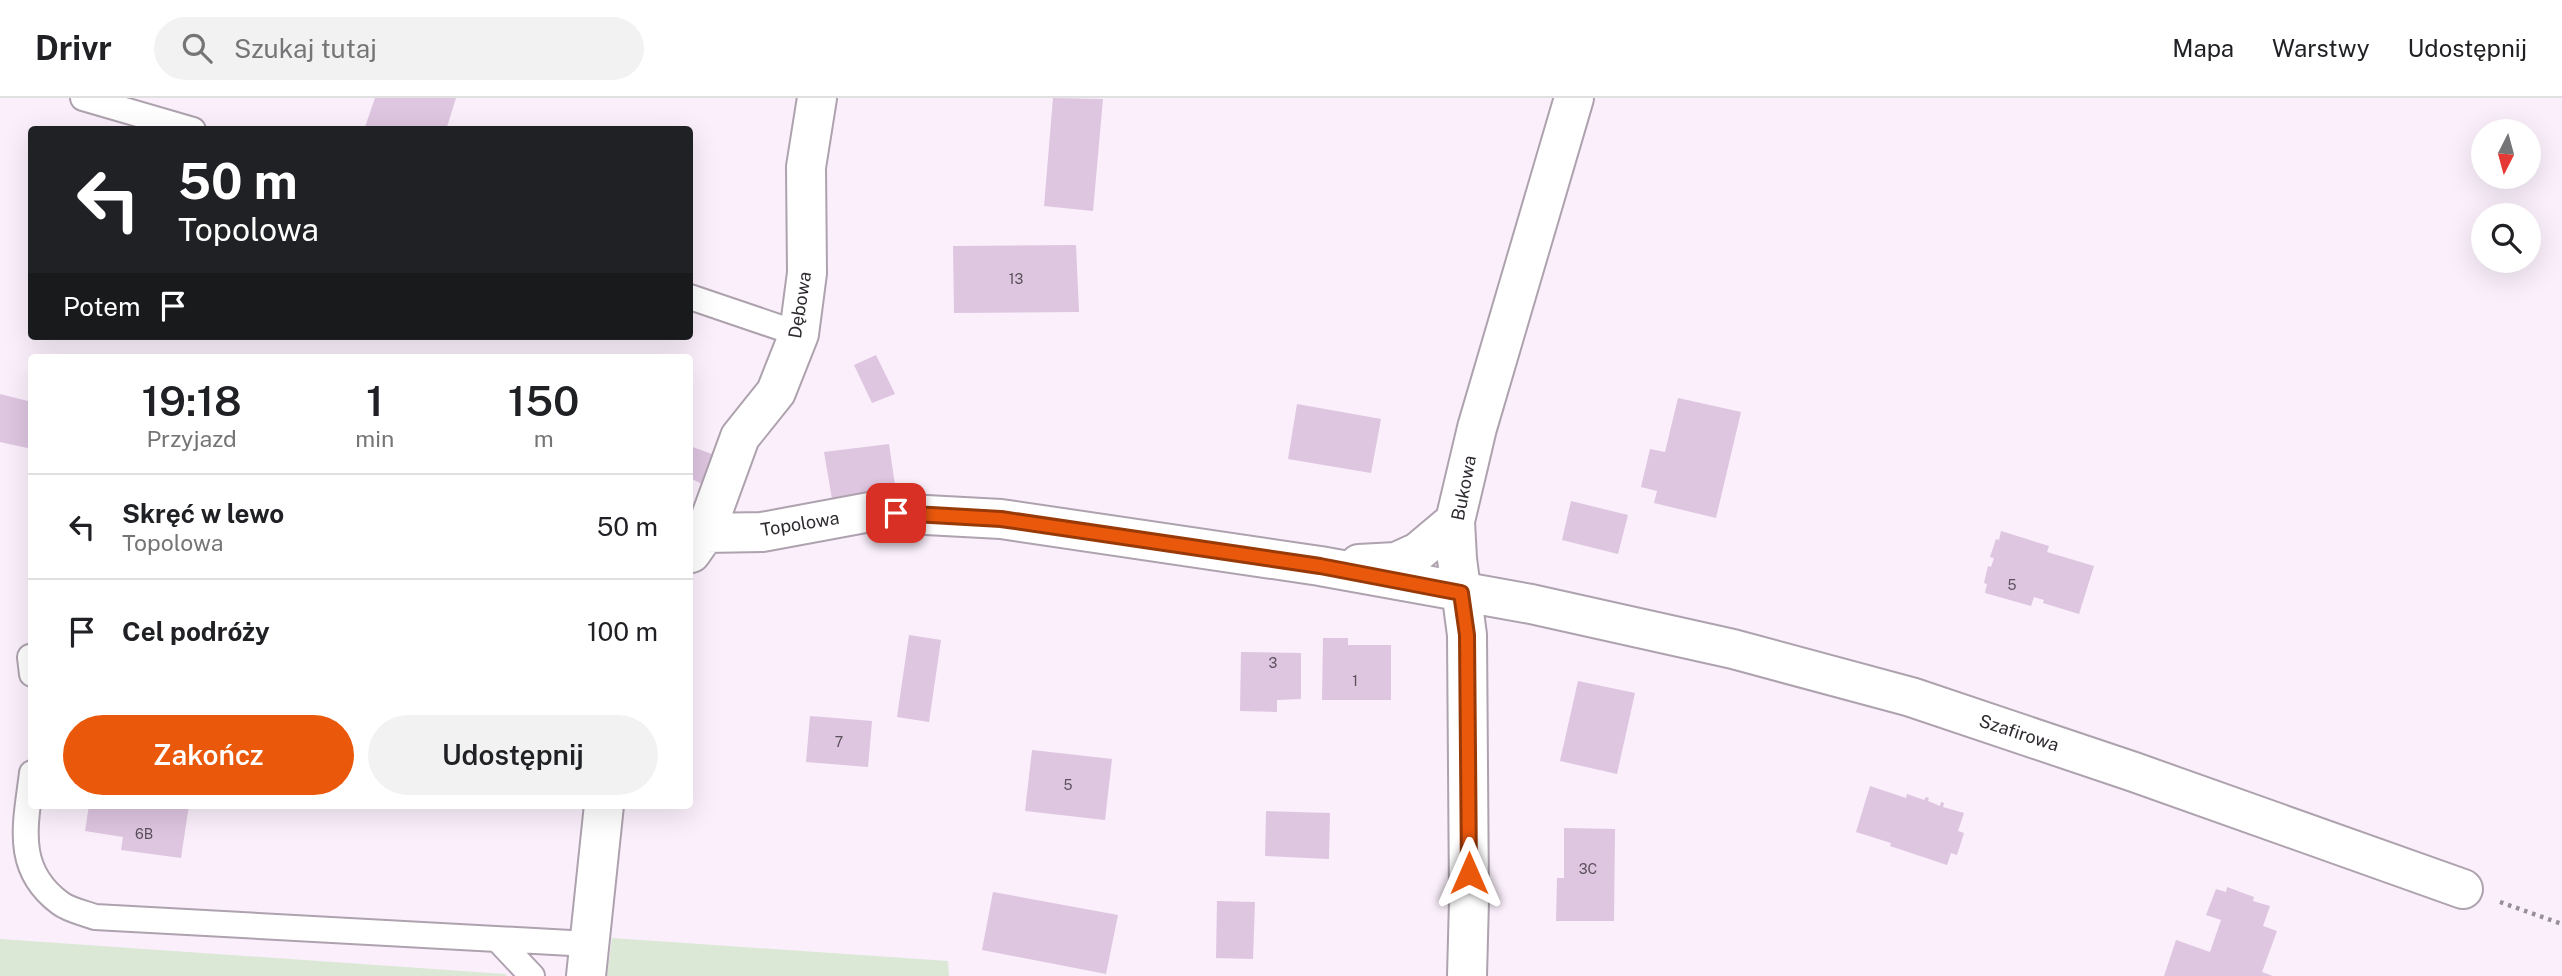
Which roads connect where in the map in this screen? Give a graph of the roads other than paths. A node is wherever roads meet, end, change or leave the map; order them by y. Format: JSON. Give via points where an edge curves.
{"nodes":[{"id":1,"x":83,"y":98,"type":"edge"},
{"id":2,"x":817,"y":98,"type":"edge"},
{"id":3,"x":1574,"y":98,"type":"edge"},
{"id":4,"x":179,"y":126,"type":"edge"},
{"id":5,"x":693,"y":298,"type":"edge"},
{"id":6,"x":799,"y":334,"type":"junction"},
{"id":7,"x":1455,"y":521,"type":"junction"},
{"id":8,"x":697,"y":543,"type":"edge"},
{"id":9,"x":1320,"y":566,"type":"junction"},
{"id":10,"x":1461,"y":593,"type":"junction"},
{"id":11,"x":28,"y":808,"type":"edge"},
{"id":12,"x":604,"y":809,"type":"edge"},
{"id":13,"x":2463,"y":889,"type":"road end"},
{"id":14,"x":498,"y":940,"type":"junction"},
{"id":15,"x":588,"y":960,"type":"edge"},
{"id":16,"x":532,"y":976,"type":"edge"},
{"id":17,"x":1467,"y":976,"type":"edge"}],
"edges":[{"from":1,"to":4,"type":"lane"},
{"from":2,"to":6,"type":"street","name":"Dębowa","via":[[806,167],[807,273]]},
{"from":3,"to":7,"type":"street","name":"Bukowa","via":[[1477,428]]},
{"from":5,"to":6,"type":"lane"},
{"from":6,"to":8,"type":"street","name":"Dębowa","via":[[776,392],[740,437]]},
{"from":7,"to":9,"type":"street","via":[[1418,552],[1396,562]]},
{"from":7,"to":10,"type":"street","name":"Bukowa"},
{"from":8,"to":9,"type":"street","name":"Topolowa","via":[[870,512],[988,518]]},
{"from":9,"to":10,"type":"street","name":"Topolowa"},
{"from":10,"to":13,"type":"street","name":"Szafirowa","via":[[1733,649],[1911,697]]},
{"from":10,"to":17,"type":"street","name":"Bukowa","via":[[1467,635]]},
{"from":11,"to":14,"type":"lane","via":[[24,843],[36,879],[61,905],[95,917]]},
{"from":12,"to":15,"type":"street"},
{"from":14,"to":15,"type":"lane"},
{"from":14,"to":16,"type":"lane"}]}
